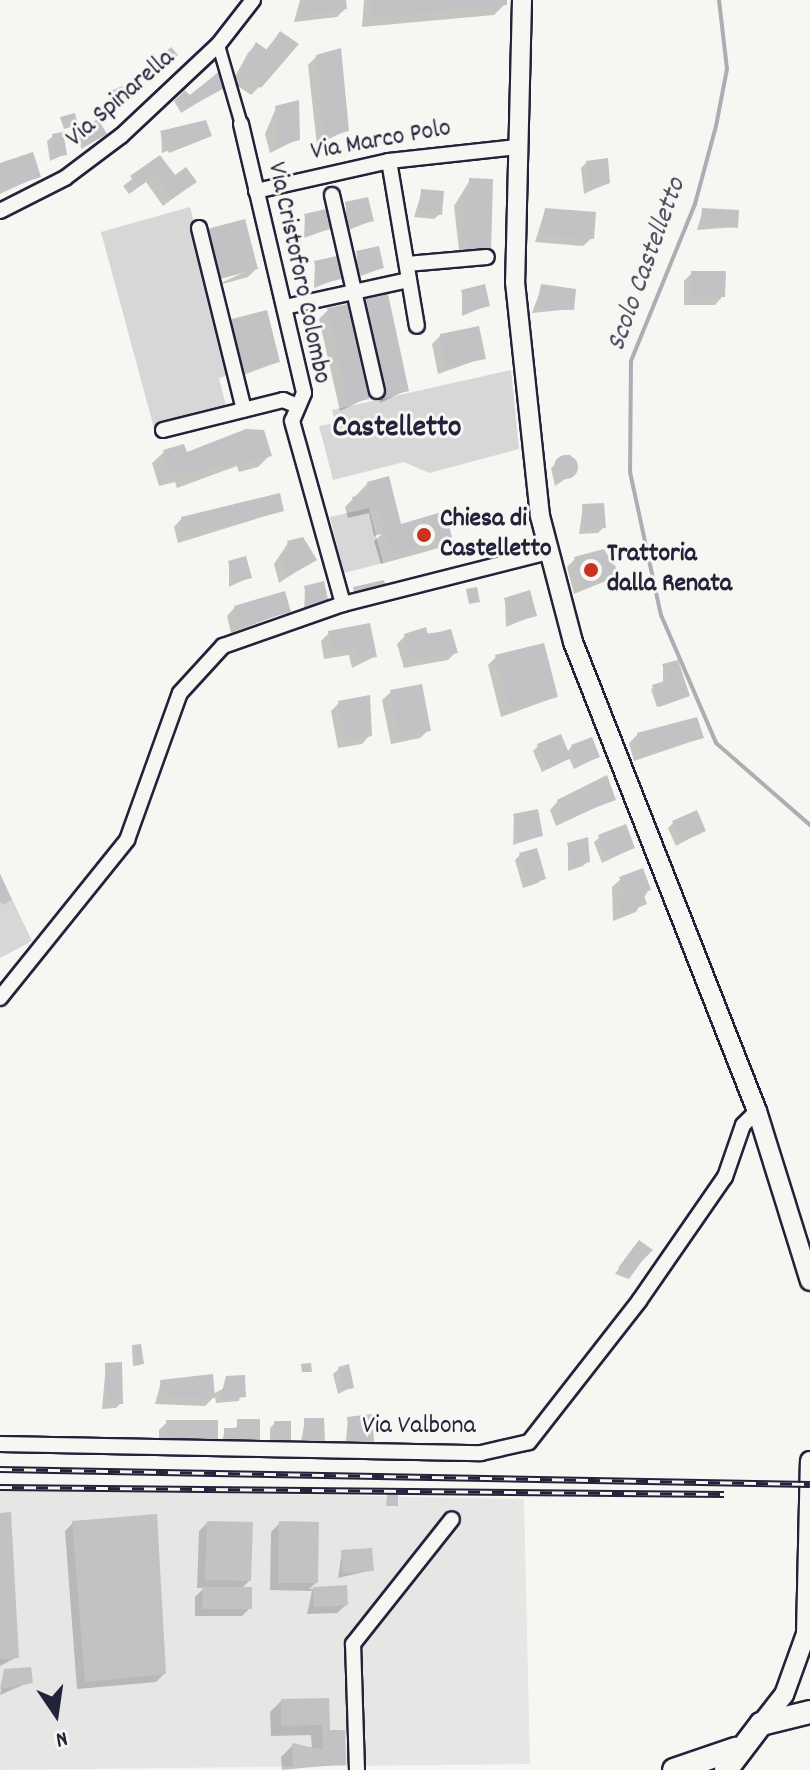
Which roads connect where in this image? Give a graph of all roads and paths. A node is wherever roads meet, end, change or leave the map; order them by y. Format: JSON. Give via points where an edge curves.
{"nodes":[{"id":1,"x":253,"y":0,"type":"edge"},
{"id":2,"x":522,"y":0,"type":"edge"},
{"id":3,"x":218,"y":45,"type":"junction"},
{"id":4,"x":241,"y":124,"type":"joint"},
{"id":5,"x":517,"y":147,"type":"junction"},
{"id":6,"x":389,"y":161,"type":"junction"},
{"id":7,"x":256,"y":191,"type":"junction"},
{"id":8,"x":332,"y":195,"type":"dead end"},
{"id":9,"x":0,"y":211,"type":"edge"},
{"id":10,"x":199,"y":228,"type":"dead end"},
{"id":11,"x":487,"y":257,"type":"dead end"},
{"id":12,"x":407,"y":264,"type":"junction"},
{"id":13,"x":409,"y":280,"type":"junction"},
{"id":14,"x":355,"y":292,"type":"junction"},
{"id":15,"x":285,"y":307,"type":"junction"},
{"id":16,"x":417,"y":326,"type":"dead end"},
{"id":17,"x":377,"y":391,"type":"dead end"},
{"id":18,"x":298,"y":406,"type":"junction"},
{"id":19,"x":244,"y":410,"type":"junction"},
{"id":20,"x":163,"y":430,"type":"dead end"},
{"id":21,"x":549,"y":552,"type":"junction"},
{"id":22,"x":343,"y":604,"type":"junction"},
{"id":23,"x":0,"y":998,"type":"edge"},
{"id":24,"x":757,"y":1111,"type":"junction"},
{"id":25,"x":810,"y":1281,"type":"edge"},
{"id":26,"x":0,"y":1444,"type":"edge"},
{"id":27,"x":810,"y":1461,"type":"edge"},
{"id":28,"x":452,"y":1519,"type":"dead end"},
{"id":29,"x":809,"y":1600,"type":"edge"},
{"id":30,"x":808,"y":1640,"type":"edge"},
{"id":31,"x":810,"y":1712,"type":"edge"},
{"id":32,"x":761,"y":1724,"type":"junction"},
{"id":33,"x":735,"y":1749,"type":"junction"},
{"id":34,"x":357,"y":1770,"type":"edge"},
{"id":35,"x":674,"y":1770,"type":"edge"},
{"id":36,"x":726,"y":1770,"type":"edge"}],
"edges":[{"from":1,"to":3,"type":"street","name":"Via Spinarella"},
{"from":2,"to":5,"type":"street"},
{"from":3,"to":4,"type":"street","name":"Via Cristoforo Colombo"},
{"from":3,"to":9,"type":"street","name":"Via Spinarella","via":[[91,159]]},
{"from":4,"to":7,"type":"street","name":"Via Cristoforo Colombo"},
{"from":5,"to":6,"type":"street","name":"Via Marco Polo"},
{"from":5,"to":21,"type":"street","via":[[519,346],[528,447]]},
{"from":6,"to":7,"type":"street","name":"Via Marco Polo"},
{"from":6,"to":12,"type":"street"},
{"from":7,"to":15,"type":"street","name":"Via Cristoforo Colombo"},
{"from":8,"to":14,"type":"street"},
{"from":10,"to":19,"type":"street"},
{"from":11,"to":12,"type":"street"},
{"from":12,"to":13,"type":"street"},
{"from":13,"to":14,"type":"street"},
{"from":13,"to":16,"type":"street"},
{"from":14,"to":15,"type":"street"},
{"from":14,"to":17,"type":"street"},
{"from":15,"to":18,"type":"street","name":"Via Cristoforo Colombo","via":[[304,393]]},
{"from":18,"to":19,"type":"street","via":[[283,400]]},
{"from":18,"to":22,"type":"street","name":"Via Cristoforo Colombo","via":[[292,421]]},
{"from":19,"to":20,"type":"street"},
{"from":21,"to":22,"type":"street"},
{"from":21,"to":24,"type":"street","via":[[573,642]]},
{"from":22,"to":23,"type":"street","via":[[250,631],[205,663],[180,693],[127,840]]},
{"from":24,"to":25,"type":"street"},
{"from":24,"to":26,"type":"street","name":"Via Valbona","via":[[699,1214],[529,1442],[481,1453]]},
{"from":27,"to":29,"type":"street"},
{"from":28,"to":34,"type":"street","via":[[353,1644]]},
{"from":29,"to":30,"type":"street"},
{"from":30,"to":32,"type":"street","via":[[784,1695]]},
{"from":31,"to":32,"type":"main road"},
{"from":32,"to":33,"type":"main road"},
{"from":33,"to":35,"type":"main road"},
{"from":33,"to":36,"type":"main road"}]}
